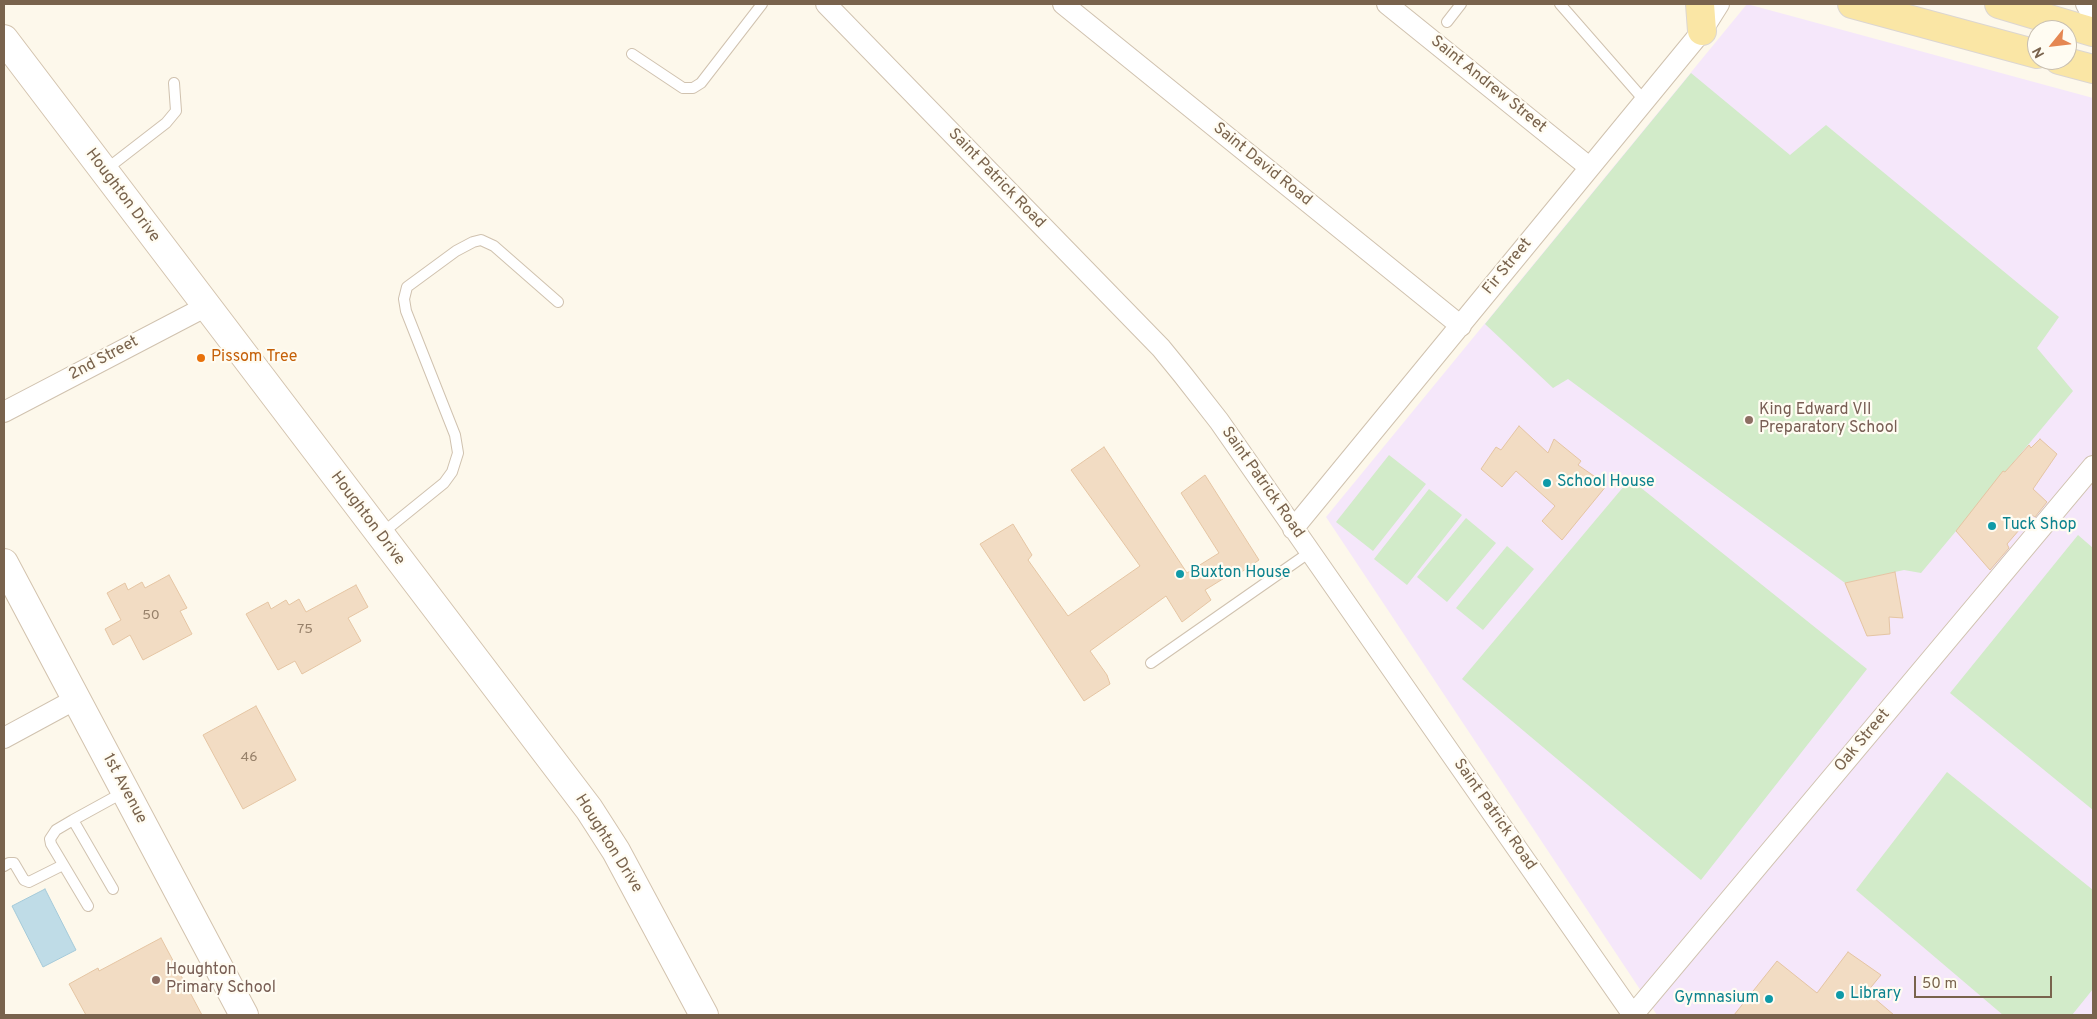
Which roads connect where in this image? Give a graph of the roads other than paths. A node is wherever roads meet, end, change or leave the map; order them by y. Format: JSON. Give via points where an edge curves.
{"nodes":[{"id":1,"x":762,"y":4,"type":"edge"},
{"id":2,"x":826,"y":4,"type":"edge"},
{"id":3,"x":1063,"y":4,"type":"edge"},
{"id":4,"x":1387,"y":4,"type":"edge"},
{"id":5,"x":1460,"y":4,"type":"edge"},
{"id":6,"x":1560,"y":4,"type":"edge"},
{"id":7,"x":1700,"y":4,"type":"edge"},
{"id":8,"x":1720,"y":4,"type":"edge"},
{"id":9,"x":1852,"y":4,"type":"edge"},
{"id":10,"x":1998,"y":4,"type":"edge"},
{"id":11,"x":2086,"y":4,"type":"edge"},
{"id":12,"x":2093,"y":16,"type":"edge"},
{"id":13,"x":1448,"y":22,"type":"dead end"},
{"id":14,"x":1702,"y":31,"type":"junction"},
{"id":15,"x":2093,"y":32,"type":"edge"},
{"id":16,"x":4,"y":39,"type":"edge"},
{"id":17,"x":2027,"y":51,"type":"edge"},
{"id":18,"x":632,"y":54,"type":"dead end"},
{"id":19,"x":2077,"y":65,"type":"edge"},
{"id":20,"x":2093,"y":69,"type":"edge"},
{"id":21,"x":174,"y":83,"type":"dead end"},
{"id":22,"x":1644,"y":100,"type":"junction"},
{"id":23,"x":1589,"y":167,"type":"junction"},
{"id":24,"x":104,"y":172,"type":"junction"},
{"id":25,"x":558,"y":302,"type":"dead end"},
{"id":26,"x":205,"y":307,"type":"junction"},
{"id":27,"x":1461,"y":326,"type":"junction"},
{"id":28,"x":4,"y":412,"type":"edge"},
{"id":29,"x":2093,"y":466,"type":"edge"},
{"id":30,"x":1293,"y":529,"type":"junction"},
{"id":31,"x":380,"y":535,"type":"junction"},
{"id":32,"x":1310,"y":552,"type":"junction"},
{"id":33,"x":4,"y":563,"type":"edge"},
{"id":34,"x":1151,"y":663,"type":"dead end"},
{"id":35,"x":76,"y":699,"type":"junction"},
{"id":36,"x":4,"y":738,"type":"edge"},
{"id":37,"x":125,"y":792,"type":"junction"},
{"id":38,"x":73,"y":820,"type":"junction"},
{"id":39,"x":63,"y":865,"type":"junction"},
{"id":40,"x":4,"y":866,"type":"edge"},
{"id":41,"x":113,"y":889,"type":"dead end"},
{"id":42,"x":88,"y":906,"type":"dead end"},
{"id":43,"x":244,"y":1015,"type":"edge"},
{"id":44,"x":704,"y":1015,"type":"edge"},
{"id":45,"x":1633,"y":1015,"type":"edge"}],
"edges":[{"from":1,"to":18,"type":"lane","via":[[701,83],[693,88],[683,88]]},
{"from":2,"to":30,"type":"street","name":"Saint Patrick Road","via":[[1161,348],[1218,421]]},
{"from":3,"to":27,"type":"street","name":"Saint David Road"},
{"from":4,"to":23,"type":"street","name":"Saint Andrew Street"},
{"from":5,"to":13,"type":"lane"},
{"from":6,"to":22,"type":"lane"},
{"from":7,"to":14,"type":"main road"},
{"from":8,"to":14,"type":"street","name":"Fir Street"},
{"from":9,"to":17,"type":"main road"},
{"from":10,"to":15,"type":"main road"},
{"from":11,"to":12,"type":"street"},
{"from":14,"to":22,"type":"street","name":"Fir Street"},
{"from":16,"to":24,"type":"street","name":"Houghton Drive"},
{"from":19,"to":20,"type":"main road"},
{"from":21,"to":24,"type":"lane","via":[[176,112]]},
{"from":22,"to":23,"type":"street","name":"Fir Street"},
{"from":23,"to":27,"type":"street","name":"Fir Street"},
{"from":24,"to":26,"type":"street","name":"Houghton Drive"},
{"from":25,"to":31,"type":"lane","via":[[494,246],[481,240],[456,251],[407,287],[406,311],[455,436],[458,453],[452,472],[444,483]]},
{"from":26,"to":28,"type":"street","name":"2nd Street"},
{"from":26,"to":31,"type":"street","name":"Houghton Drive"},
{"from":27,"to":30,"type":"street","name":"Fir Street"},
{"from":29,"to":45,"type":"street","name":"Oak Street"},
{"from":30,"to":32,"type":"street","name":"Saint Patrick Road"},
{"from":31,"to":44,"type":"street","name":"Houghton Drive","via":[[589,809],[616,852]]},
{"from":32,"to":34,"type":"lane"},
{"from":32,"to":45,"type":"street","name":"Saint Patrick Road"},
{"from":33,"to":35,"type":"street","name":"1st Avenue"},
{"from":35,"to":36,"type":"street"},
{"from":35,"to":37,"type":"street","name":"1st Avenue"},
{"from":37,"to":38,"type":"lane"},
{"from":37,"to":43,"type":"street","name":"1st Avenue"},
{"from":38,"to":39,"type":"lane","via":[[56,830],[50,839]]},
{"from":38,"to":41,"type":"lane"},
{"from":39,"to":40,"type":"lane","via":[[29,882],[24,880],[14,863]]},
{"from":39,"to":42,"type":"lane"}]}
